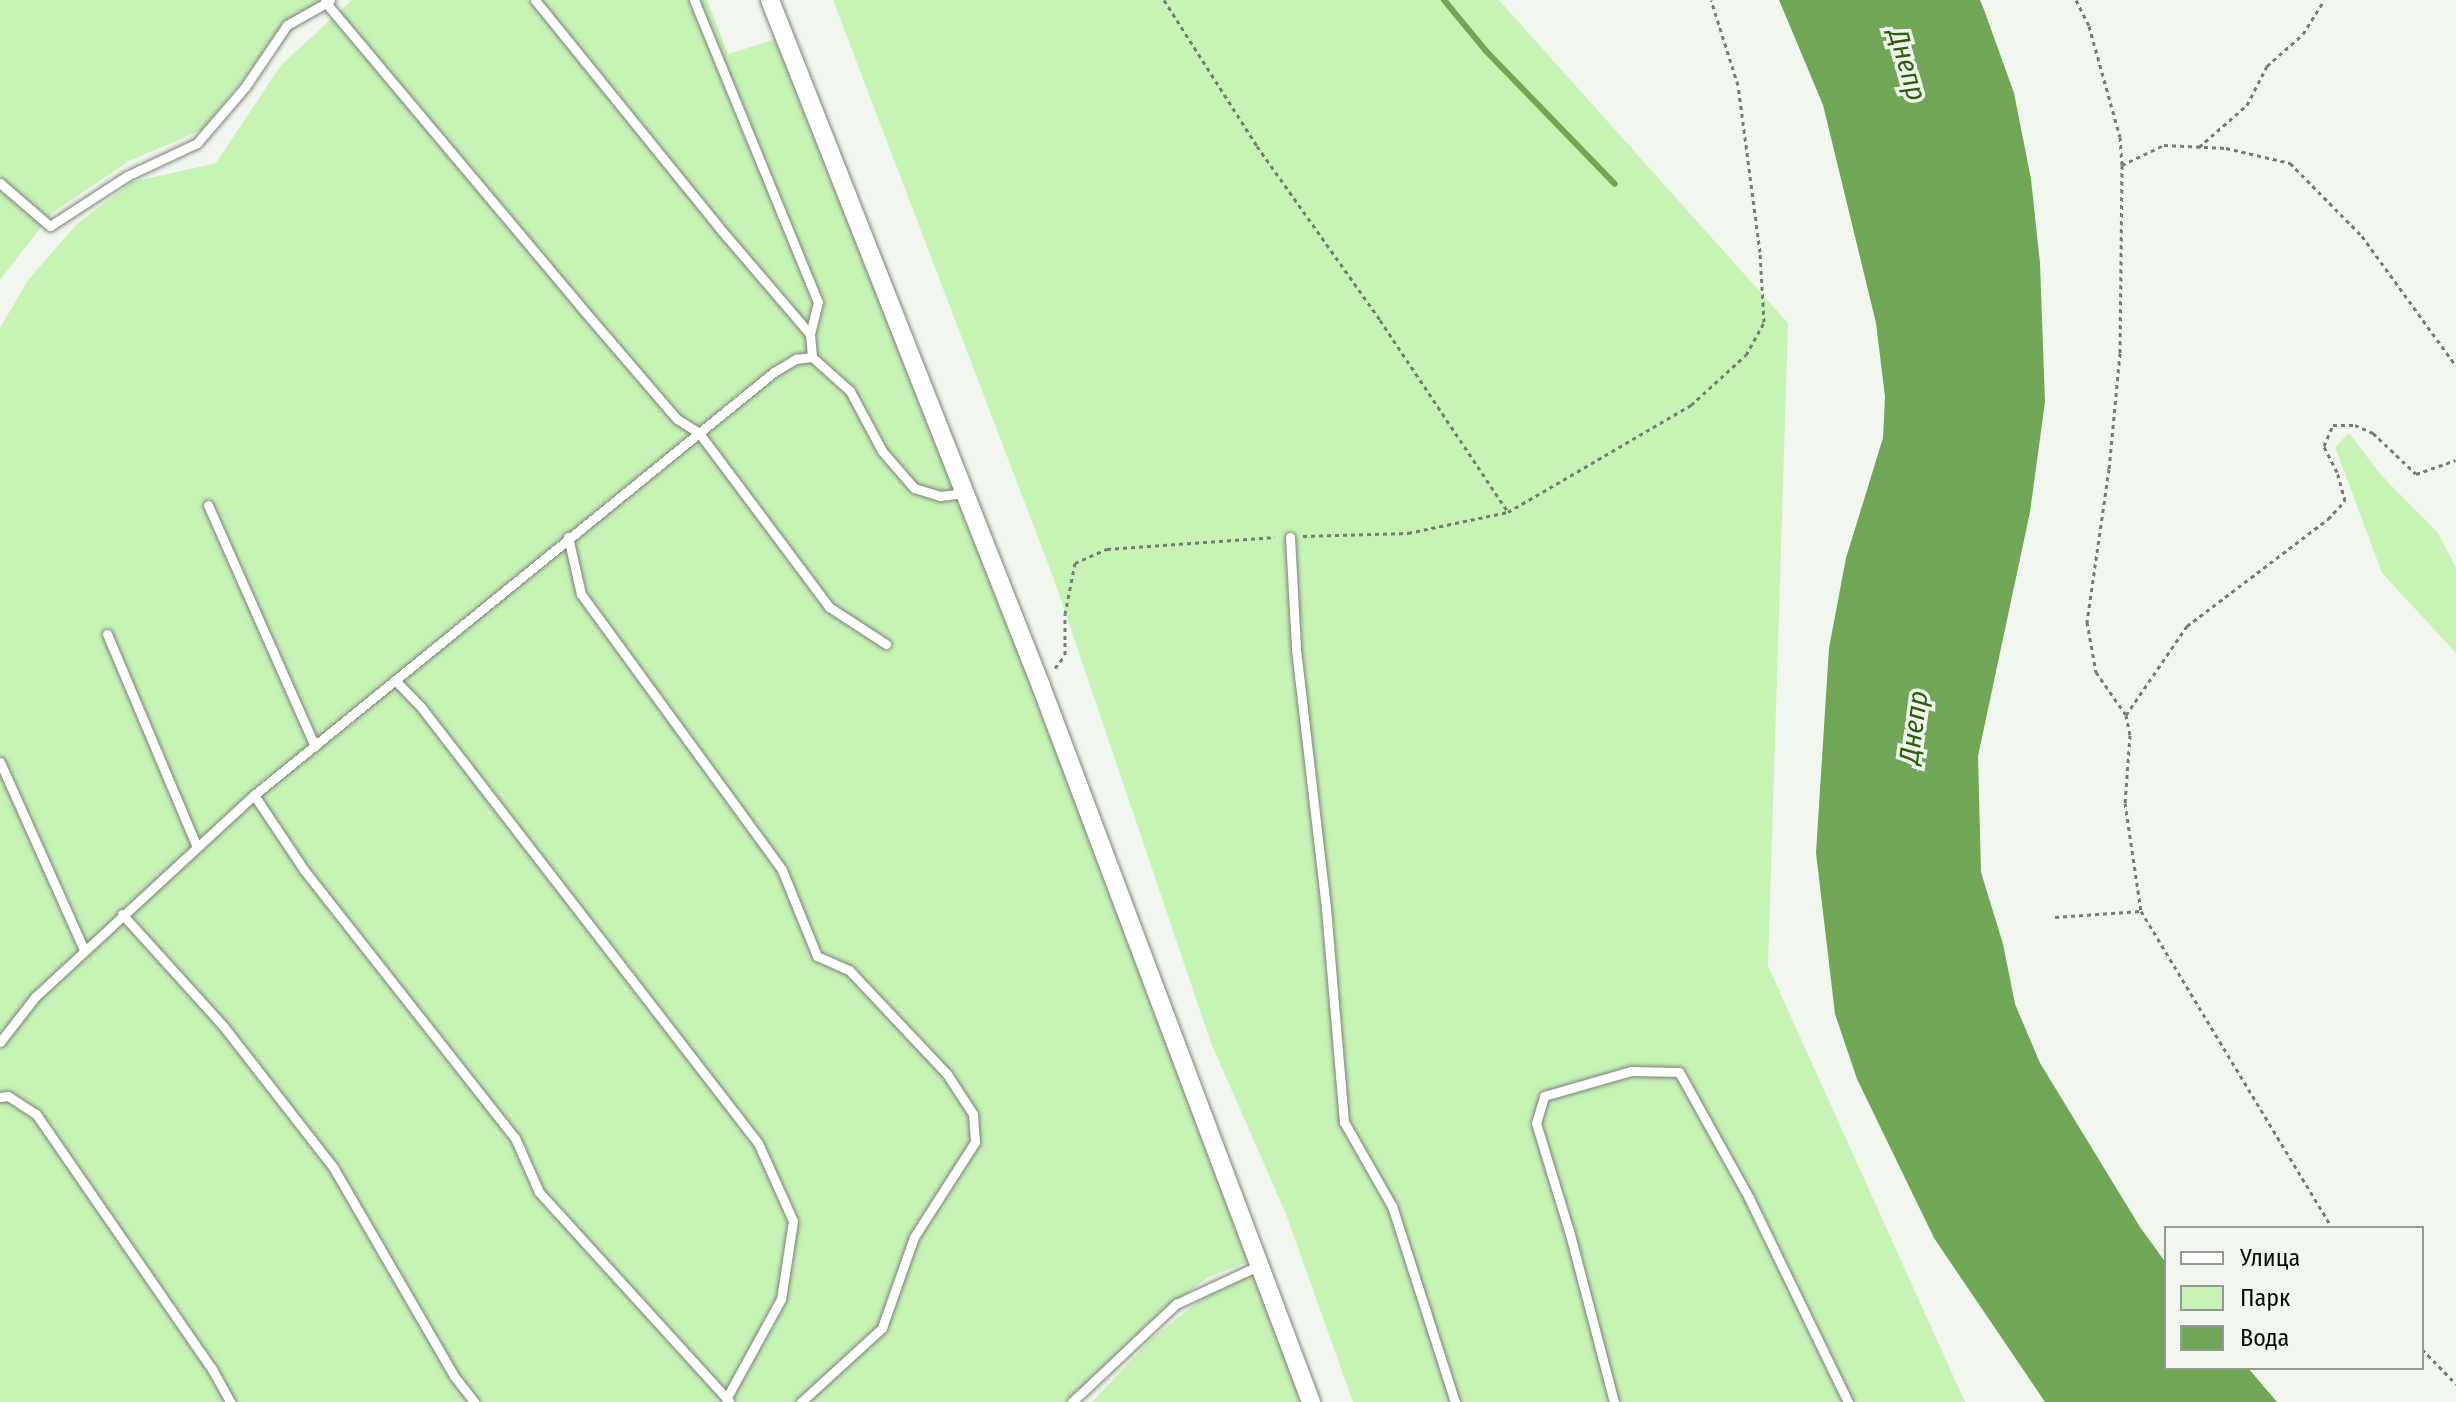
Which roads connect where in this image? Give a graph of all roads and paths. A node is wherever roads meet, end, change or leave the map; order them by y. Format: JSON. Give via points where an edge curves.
{"nodes":[{"id":1,"x":535,"y":0,"type":"edge"},
{"id":2,"x":694,"y":0,"type":"edge"},
{"id":3,"x":770,"y":0,"type":"edge"},
{"id":4,"x":1164,"y":0,"type":"edge"},
{"id":5,"x":1711,"y":0,"type":"edge"},
{"id":6,"x":2076,"y":0,"type":"edge"},
{"id":7,"x":2324,"y":0,"type":"edge"},
{"id":8,"x":327,"y":1,"type":"edge"},
{"id":9,"x":2199,"y":147,"type":"junction"},
{"id":10,"x":2122,"y":165,"type":"junction"},
{"id":11,"x":0,"y":183,"type":"edge"},
{"id":12,"x":810,"y":334,"type":"junction"},
{"id":13,"x":812,"y":357,"type":"junction"},
{"id":14,"x":2456,"y":366,"type":"edge"},
{"id":15,"x":699,"y":433,"type":"junction"},
{"id":16,"x":2456,"y":460,"type":"edge"},
{"id":17,"x":966,"y":493,"type":"junction"},
{"id":18,"x":208,"y":505,"type":"dead end"},
{"id":19,"x":1508,"y":512,"type":"junction"},
{"id":20,"x":568,"y":537,"type":"junction"},
{"id":21,"x":1290,"y":537,"type":"junction"},
{"id":22,"x":107,"y":634,"type":"dead end"},
{"id":23,"x":886,"y":644,"type":"dead end"},
{"id":24,"x":395,"y":680,"type":"junction"},
{"id":25,"x":1041,"y":686,"type":"junction"},
{"id":26,"x":2126,"y":715,"type":"junction"},
{"id":27,"x":315,"y":746,"type":"junction"},
{"id":28,"x":0,"y":762,"type":"edge"},
{"id":29,"x":254,"y":795,"type":"junction"},
{"id":30,"x":197,"y":847,"type":"junction"},
{"id":31,"x":2141,"y":911,"type":"junction"},
{"id":32,"x":122,"y":914,"type":"junction"},
{"id":33,"x":2055,"y":917,"type":"dead end"},
{"id":34,"x":84,"y":950,"type":"junction"},
{"id":35,"x":0,"y":1042,"type":"edge"},
{"id":36,"x":0,"y":1097,"type":"edge"},
{"id":37,"x":2331,"y":1226,"type":"edge"},
{"id":38,"x":1260,"y":1265,"type":"junction"},
{"id":39,"x":2424,"y":1351,"type":"edge"},
{"id":40,"x":2456,"y":1384,"type":"edge"},
{"id":41,"x":728,"y":1400,"type":"edge"},
{"id":42,"x":230,"y":1402,"type":"edge"},
{"id":43,"x":474,"y":1402,"type":"edge"},
{"id":44,"x":801,"y":1402,"type":"edge"},
{"id":45,"x":1072,"y":1402,"type":"edge"},
{"id":46,"x":1311,"y":1402,"type":"edge"},
{"id":47,"x":1455,"y":1402,"type":"edge"},
{"id":48,"x":1614,"y":1402,"type":"edge"},
{"id":49,"x":1848,"y":1402,"type":"edge"}],
"edges":[{"from":1,"to":12,"type":"lane"},
{"from":2,"to":12,"type":"lane","via":[[818,302]]},
{"from":3,"to":17,"type":"street"},
{"from":4,"to":19,"type":"path","via":[[1257,146]]},
{"from":5,"to":19,"type":"path","via":[[1738,85],[1764,322],[1746,355],[1691,405]]},
{"from":6,"to":10,"type":"path","via":[[2089,26],[2120,137]]},
{"from":7,"to":9,"type":"path","via":[[2303,34],[2267,66],[2247,105]]},
{"from":8,"to":11,"type":"lane","via":[[287,25],[245,87],[197,143],[127,176],[50,226]]},
{"from":8,"to":15,"type":"lane","via":[[677,419]]},
{"from":9,"to":10,"type":"path","via":[[2164,145]]},
{"from":9,"to":14,"type":"path","via":[[2290,163],[2362,236]]},
{"from":10,"to":26,"type":"path","via":[[2120,353],[2087,622],[2096,672]]},
{"from":12,"to":13,"type":"lane"},
{"from":13,"to":15,"type":"lane","via":[[796,359],[774,372]]},
{"from":13,"to":17,"type":"lane","via":[[850,391],[882,451],[914,488],[940,496]]},
{"from":15,"to":20,"type":"lane"},
{"from":15,"to":23,"type":"lane","via":[[829,607]]},
{"from":16,"to":26,"type":"path","via":[[2416,474],[2373,433],[2355,425],[2333,425],[2324,446],[2345,501],[2187,626]]},
{"from":17,"to":25,"type":"street"},
{"from":18,"to":27,"type":"lane"},
{"from":19,"to":21,"type":"path","via":[[1408,533]]},
{"from":20,"to":24,"type":"lane"},
{"from":20,"to":44,"type":"lane","via":[[581,594],[782,870],[817,956],[849,970],[947,1074],[973,1114],[975,1142],[914,1237],[882,1328]]},
{"from":21,"to":25,"type":"path","via":[[1107,549],[1075,563],[1065,614],[1065,655]]},
{"from":21,"to":47,"type":"lane","via":[[1296,649],[1344,1122],[1392,1206]]},
{"from":22,"to":30,"type":"lane"},
{"from":24,"to":27,"type":"lane"},
{"from":24,"to":41,"type":"lane","via":[[758,1143],[793,1221],[781,1299]]},
{"from":25,"to":38,"type":"street"},
{"from":26,"to":31,"type":"path","via":[[2130,735],[2125,803]]},
{"from":27,"to":29,"type":"lane"},
{"from":28,"to":34,"type":"lane"},
{"from":29,"to":30,"type":"lane"},
{"from":29,"to":41,"type":"lane","via":[[304,870],[515,1138],[539,1192]]},
{"from":30,"to":32,"type":"lane"},
{"from":31,"to":33,"type":"path"},
{"from":31,"to":37,"type":"path"},
{"from":32,"to":34,"type":"lane"},
{"from":32,"to":43,"type":"lane","via":[[224,1027],[333,1167]]},
{"from":34,"to":35,"type":"lane","via":[[35,997]]},
{"from":36,"to":42,"type":"lane","via":[[8,1096],[36,1114]]},
{"from":38,"to":45,"type":"lane","via":[[1176,1304]]},
{"from":38,"to":46,"type":"street"},
{"from":39,"to":40,"type":"path"},
{"from":48,"to":49,"type":"lane","via":[[1536,1123],[1544,1096],[1631,1071],[1679,1072],[1749,1198]]}]}
